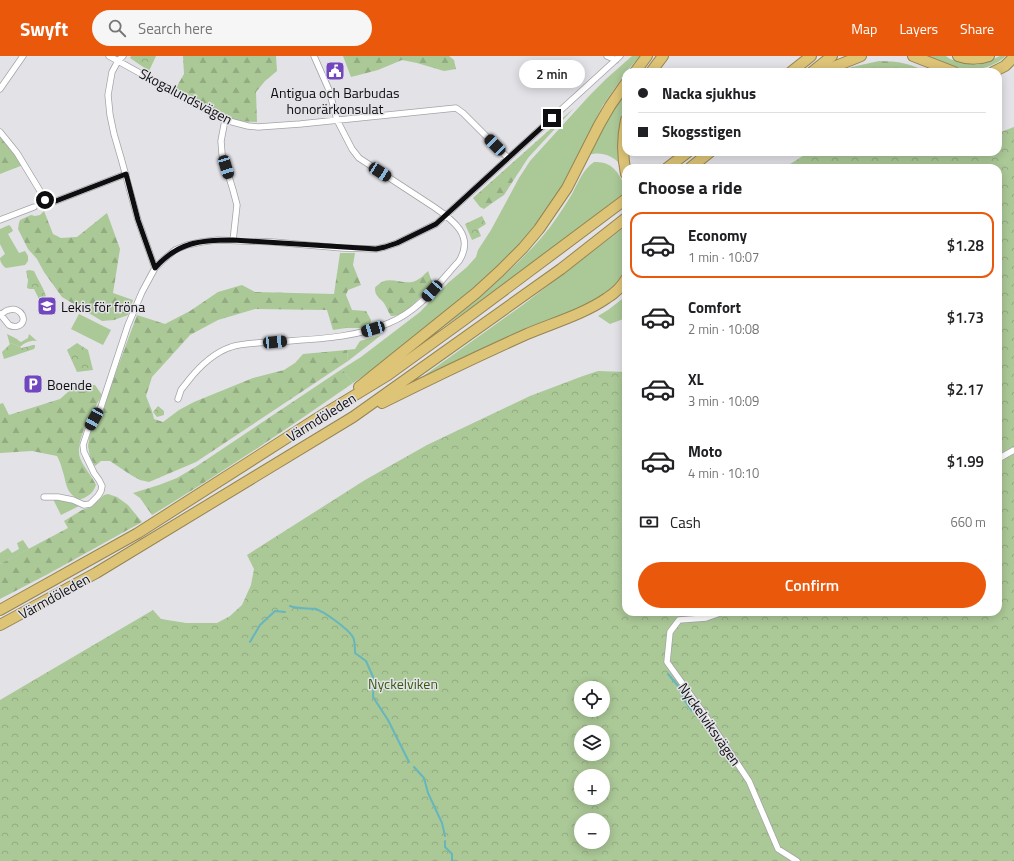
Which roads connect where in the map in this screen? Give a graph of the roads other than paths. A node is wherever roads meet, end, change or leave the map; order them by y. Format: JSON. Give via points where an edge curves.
{"nodes":[{"id":1,"x":23,"y":56,"type":"edge"},
{"id":2,"x":109,"y":56,"type":"edge"},
{"id":3,"x":122,"y":56,"type":"edge"},
{"id":4,"x":314,"y":56,"type":"edge"},
{"id":5,"x":607,"y":56,"type":"edge"},
{"id":6,"x":647,"y":56,"type":"edge"},
{"id":7,"x":663,"y":56,"type":"edge"},
{"id":8,"x":805,"y":56,"type":"edge"},
{"id":9,"x":811,"y":56,"type":"edge"},
{"id":10,"x":832,"y":56,"type":"edge"},
{"id":11,"x":861,"y":56,"type":"edge"},
{"id":12,"x":913,"y":56,"type":"edge"},
{"id":13,"x":958,"y":56,"type":"edge"},
{"id":14,"x":989,"y":56,"type":"edge"},
{"id":15,"x":1014,"y":57,"type":"edge"},
{"id":16,"x":618,"y":58,"type":"edge"},
{"id":17,"x":118,"y":61,"type":"junction"},
{"id":18,"x":638,"y":68,"type":"edge"},
{"id":19,"x":654,"y":68,"type":"edge"},
{"id":20,"x":794,"y":68,"type":"edge"},
{"id":21,"x":795,"y":68,"type":"edge"},
{"id":22,"x":817,"y":68,"type":"edge"},
{"id":23,"x":833,"y":68,"type":"edge"},
{"id":24,"x":944,"y":68,"type":"edge"},
{"id":25,"x":1001,"y":68,"type":"edge"},
{"id":26,"x":0,"y":89,"type":"edge"},
{"id":27,"x":622,"y":89,"type":"edge"},
{"id":28,"x":225,"y":120,"type":"junction"},
{"id":29,"x":337,"y":120,"type":"junction"},
{"id":30,"x":0,"y":132,"type":"edge"},
{"id":31,"x":683,"y":156,"type":"edge"},
{"id":32,"x":705,"y":156,"type":"edge"},
{"id":33,"x":508,"y":158,"type":"junction"},
{"id":34,"x":672,"y":164,"type":"edge"},
{"id":35,"x":695,"y":164,"type":"edge"},
{"id":36,"x":126,"y":174,"type":"junction"},
{"id":37,"x":622,"y":202,"type":"edge"},
{"id":38,"x":34,"y":207,"type":"dead end"},
{"id":39,"x":446,"y":215,"type":"junction"},
{"id":40,"x":0,"y":220,"type":"edge"},
{"id":41,"x":622,"y":221,"type":"edge"},
{"id":42,"x":233,"y":240,"type":"junction"},
{"id":43,"x":155,"y":268,"type":"junction"},
{"id":44,"x":622,"y":284,"type":"edge"},
{"id":45,"x":178,"y":399,"type":"dead end"},
{"id":46,"x":324,"y":414,"type":"junction"},
{"id":47,"x":353,"y":417,"type":"junction"},
{"id":48,"x":1014,"y":450,"type":"edge"},
{"id":49,"x":1002,"y":457,"type":"edge"},
{"id":50,"x":44,"y":497,"type":"dead end"},
{"id":51,"x":0,"y":610,"type":"edge"},
{"id":52,"x":712,"y":616,"type":"edge"},
{"id":53,"x":0,"y":625,"type":"edge"},
{"id":54,"x":797,"y":861,"type":"edge"}],
"edges":[{"from":1,"to":26,"type":"street"},
{"from":2,"to":17,"type":"street","name":"Skogalundsvägen"},
{"from":3,"to":17,"type":"street"},
{"from":4,"to":29,"type":"street","via":[[329,90]]},
{"from":5,"to":16,"type":"street"},
{"from":6,"to":18,"type":"highway"},
{"from":7,"to":19,"type":"highway"},
{"from":8,"to":20,"type":"highway"},
{"from":9,"to":21,"type":"highway"},
{"from":10,"to":22,"type":"highway"},
{"from":11,"to":23,"type":"highway"},
{"from":12,"to":24,"type":"highway"},
{"from":13,"to":14,"type":"highway","via":[[975,60]]},
{"from":15,"to":25,"type":"highway"},
{"from":16,"to":33,"type":"street"},
{"from":17,"to":28,"type":"street","name":"Skogalundsvägen"},
{"from":17,"to":36,"type":"street","via":[[112,72],[108,95],[114,134]]},
{"from":27,"to":46,"type":"highway","via":[[599,125],[567,188],[523,248],[476,293]]},
{"from":28,"to":29,"type":"street","name":"Skogalundsvägen","via":[[258,127]]},
{"from":28,"to":42,"type":"street","via":[[221,141],[236,205]]},
{"from":29,"to":33,"type":"street","name":"Skogalundsvägen","via":[[456,108]]},
{"from":29,"to":39,"type":"street","via":[[359,158]]},
{"from":30,"to":36,"type":"street","via":[[17,153],[48,204]]},
{"from":31,"to":34,"type":"highway"},
{"from":32,"to":35,"type":"highway"},
{"from":33,"to":39,"type":"street"},
{"from":36,"to":43,"type":"street","via":[[138,220]]},
{"from":37,"to":46,"type":"highway","name":"Värmdöleden","via":[[388,375]]},
{"from":38,"to":40,"type":"street"},
{"from":39,"to":42,"type":"street","via":[[423,231],[376,249]]},
{"from":39,"to":45,"type":"street","via":[[462,233],[463,255],[423,301],[408,313],[391,323],[356,334],[230,347],[210,358],[195,372],[180,391]]},
{"from":41,"to":47,"type":"highway","name":"Värmdöleden","via":[[561,269]]},
{"from":42,"to":43,"type":"street","via":[[188,245],[175,250]]},
{"from":43,"to":50,"type":"street","via":[[128,325],[101,407],[83,445],[84,452],[102,486],[101,491],[95,500],[84,505],[58,496]]},
{"from":44,"to":47,"type":"highway","via":[[608,298],[594,306],[443,372]]},
{"from":46,"to":51,"type":"highway","name":"Värmdöleden","via":[[138,533]]},
{"from":47,"to":53,"type":"highway","name":"Värmdöleden","via":[[96,573]]},
{"from":48,"to":49,"type":"street"},
{"from":52,"to":54,"type":"street","name":"Nyckelviksvägen","via":[[679,620],[670,632],[667,662],[749,781],[778,850]]}]}
